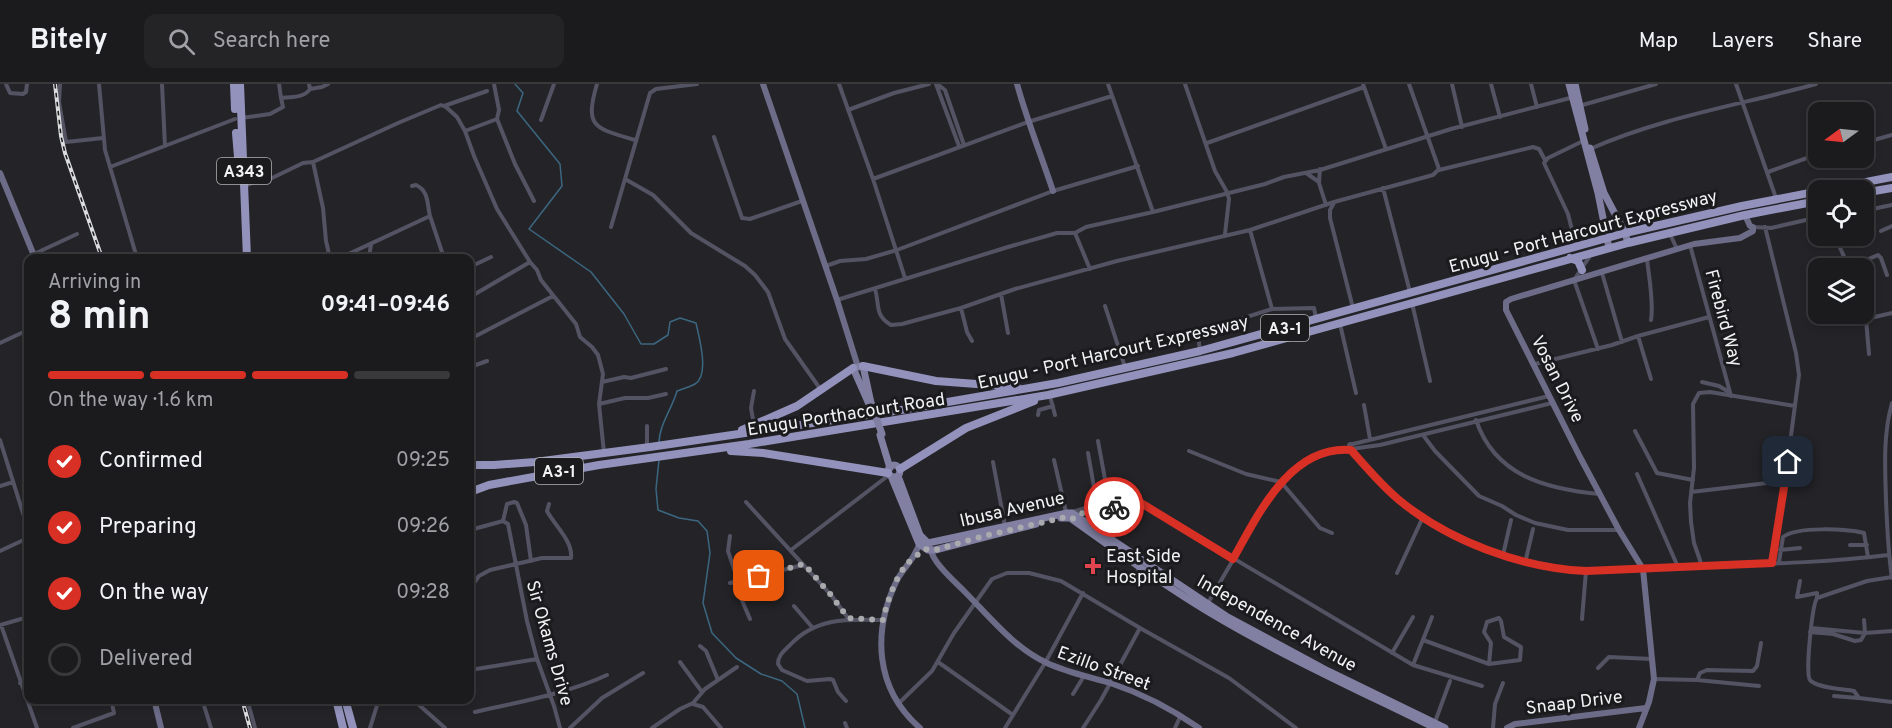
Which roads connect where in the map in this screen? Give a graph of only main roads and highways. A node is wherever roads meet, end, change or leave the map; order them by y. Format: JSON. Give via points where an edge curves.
{"nodes":[{"id":1,"x":234,"y":84,"type":"edge"},
{"id":2,"x":240,"y":84,"type":"edge"},
{"id":3,"x":1569,"y":84,"type":"edge"},
{"id":4,"x":1575,"y":84,"type":"edge"},
{"id":5,"x":1575,"y":97,"type":"junction"},
{"id":6,"x":1577,"y":107,"type":"junction"},
{"id":7,"x":238,"y":119,"type":"junction"},
{"id":8,"x":1892,"y":177,"type":"edge"},
{"id":9,"x":1892,"y":188,"type":"edge"},
{"id":10,"x":1874,"y":191,"type":"edge"},
{"id":11,"x":1797,"y":195,"type":"junction"},
{"id":12,"x":1808,"y":203,"type":"edge"},
{"id":13,"x":1798,"y":205,"type":"junction"},
{"id":14,"x":1625,"y":233,"type":"junction"},
{"id":15,"x":1606,"y":238,"type":"junction"},
{"id":16,"x":1628,"y":243,"type":"junction"},
{"id":17,"x":1609,"y":248,"type":"junction"},
{"id":18,"x":242,"y":254,"type":"edge"},
{"id":19,"x":247,"y":254,"type":"edge"},
{"id":20,"x":1570,"y":258,"type":"junction"},
{"id":21,"x":1582,"y":270,"type":"road end"},
{"id":22,"x":858,"y":367,"type":"junction"},
{"id":23,"x":1034,"y":388,"type":"junction"},
{"id":24,"x":1049,"y":395,"type":"junction"},
{"id":25,"x":731,"y":435,"type":"junction"},
{"id":26,"x":712,"y":450,"type":"junction"},
{"id":27,"x":474,"y":465,"type":"edge"},
{"id":28,"x":893,"y":472,"type":"junction"},
{"id":29,"x":474,"y":491,"type":"edge"},
{"id":30,"x":1070,"y":516,"type":"junction"},
{"id":31,"x":926,"y":545,"type":"junction"},
{"id":32,"x":1149,"y":569,"type":"junction"},
{"id":33,"x":337,"y":704,"type":"edge"},
{"id":34,"x":346,"y":704,"type":"edge"},
{"id":35,"x":1435,"y":725,"type":"edge"},
{"id":36,"x":343,"y":728,"type":"edge"},
{"id":37,"x":352,"y":728,"type":"edge"},
{"id":38,"x":1444,"y":728,"type":"edge"}],
"edges":[{"from":1,"to":7,"type":"highway","number":"A343"},
{"from":2,"to":7,"type":"highway","number":"A343"},
{"from":3,"to":5,"type":"main road"},
{"from":4,"to":5,"type":"main road"},
{"from":5,"to":6,"type":"main road"},
{"from":6,"to":14,"type":"main road","via":[[1604,194]]},
{"from":6,"to":15,"type":"main road"},
{"from":7,"to":18,"type":"highway","number":"A343"},
{"from":7,"to":19,"type":"highway","number":"A343"},
{"from":8,"to":11,"type":"highway","name":"Enugu - Port Harcourt Expressway","number":"A3-1"},
{"from":9,"to":10,"type":"highway"},
{"from":11,"to":13,"type":"highway"},
{"from":11,"to":14,"type":"highway","name":"Enugu - Port Harcourt Expressway","number":"A3-1"},
{"from":12,"to":13,"type":"highway","name":"Enugu Porthacourt Road","number":"A3-1"},
{"from":13,"to":16,"type":"highway","name":"Enugu Porthacourt Road","number":"A3-1"},
{"from":14,"to":15,"type":"highway","name":"Enugu - Port Harcourt Expressway","number":"A3-1"},
{"from":14,"to":16,"type":"main road"},
{"from":15,"to":17,"type":"main road"},
{"from":15,"to":23,"type":"highway","name":"Enugu - Port Harcourt Expressway","number":"A3-1","via":[[1200,351]]},
{"from":16,"to":17,"type":"highway","name":"Enugu Porthacourt Road","number":"A3-1"},
{"from":17,"to":20,"type":"highway","name":"Enugu Porthacourt Road","number":"A3-1"},
{"from":20,"to":21,"type":"highway","via":[[1578,261]]},
{"from":20,"to":24,"type":"highway","name":"Enugu Porthacourt Road","number":"A3-1","via":[[1186,365]]},
{"from":22,"to":23,"type":"highway","via":[[936,381]]},
{"from":22,"to":25,"type":"highway","via":[[797,406]]},
{"from":22,"to":28,"type":"main road","name":"Ezillo Street","bridge":true},
{"from":23,"to":25,"type":"highway","name":"Enugu - Port Harcourt Expressway","number":"A3-1"},
{"from":24,"to":26,"type":"highway","name":"Enugu Porthacourt Road","number":"A3-1"},
{"from":24,"to":28,"type":"highway","via":[[966,428]]},
{"from":25,"to":27,"type":"highway","name":"Enugu - Port Harcourt Expressway","number":"A3-1","via":[[526,463]]},
{"from":26,"to":28,"type":"highway","via":[[763,453]]},
{"from":26,"to":29,"type":"highway","name":"Enugu Porthacourt Road","number":"A3-1","via":[[534,476]]},
{"from":28,"to":31,"type":"main road","name":"Ezillo Street"},
{"from":30,"to":31,"type":"main road","name":"Ibusa Avenue","via":[[1005,526]]},
{"from":30,"to":31,"type":"main road","name":"Ibusa Avenue","via":[[943,548]]},
{"from":30,"to":32,"type":"main road","name":"Independence Avenue"},
{"from":30,"to":32,"type":"main road","name":"Independence Avenue"},
{"from":32,"to":35,"type":"main road","name":"Independence Avenue","via":[[1207,607]]},
{"from":33,"to":36,"type":"highway"},
{"from":34,"to":37,"type":"highway"},
{"from":35,"to":38,"type":"main road","name":"Independence Avenue"}]}
